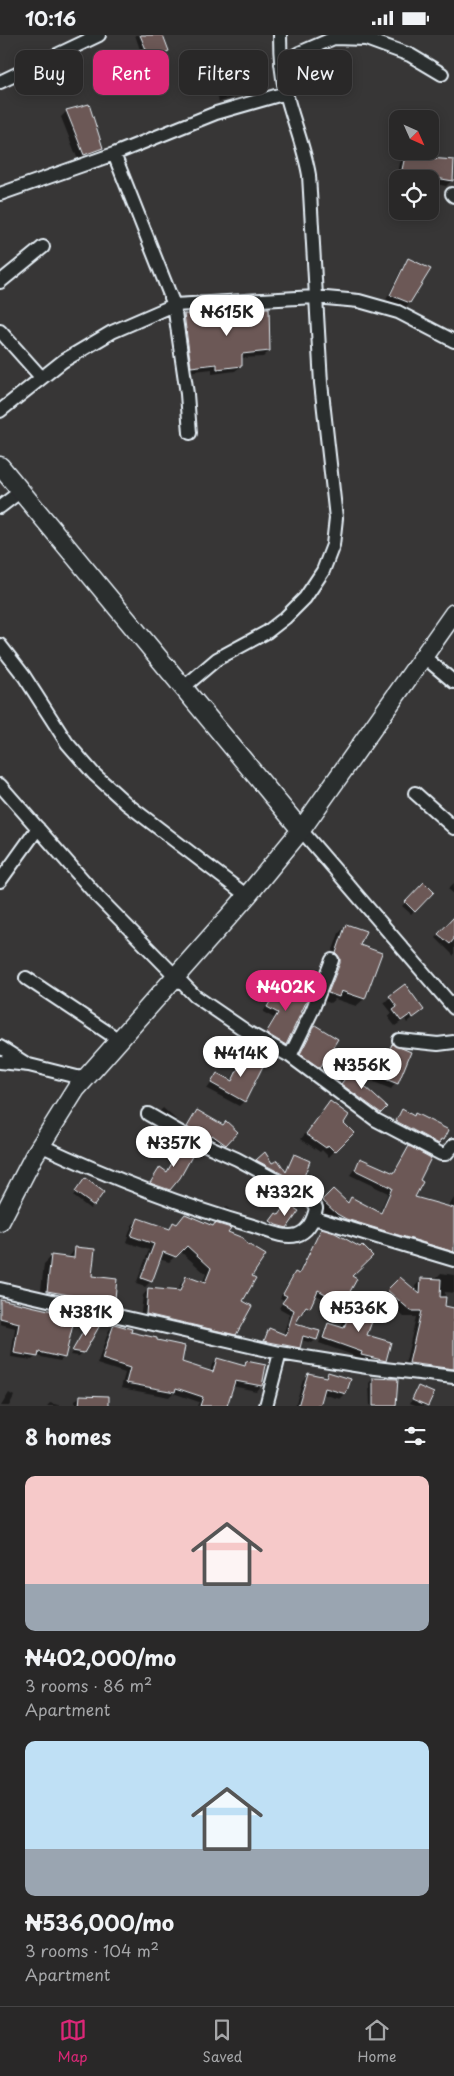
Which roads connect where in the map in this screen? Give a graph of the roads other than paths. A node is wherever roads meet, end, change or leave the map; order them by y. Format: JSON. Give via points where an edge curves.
{"nodes":[{"id":1,"x":98,"y":35,"type":"edge"},
{"id":2,"x":280,"y":35,"type":"edge"},
{"id":3,"x":335,"y":37,"type":"edge"},
{"id":4,"x":280,"y":50,"type":"edge"},
{"id":5,"x":306,"y":50,"type":"edge"},
{"id":6,"x":442,"y":74,"type":"dead end"},
{"id":7,"x":0,"y":82,"type":"edge"},
{"id":8,"x":279,"y":95,"type":"edge"},
{"id":9,"x":287,"y":95,"type":"edge"},
{"id":10,"x":114,"y":154,"type":"junction"},
{"id":11,"x":0,"y":194,"type":"edge"},
{"id":12,"x":43,"y":247,"type":"dead end"},
{"id":13,"x":0,"y":282,"type":"edge"},
{"id":14,"x":315,"y":297,"type":"junction"},
{"id":15,"x":174,"y":305,"type":"junction"},
{"id":16,"x":0,"y":331,"type":"edge"},
{"id":17,"x":454,"y":341,"type":"edge"},
{"id":18,"x":42,"y":377,"type":"junction"},
{"id":19,"x":0,"y":411,"type":"edge"},
{"id":20,"x":190,"y":433,"type":"dead end"},
{"id":21,"x":0,"y":466,"type":"edge"},
{"id":22,"x":21,"y":491,"type":"junction"},
{"id":23,"x":0,"y":507,"type":"edge"},
{"id":24,"x":454,"y":613,"type":"edge"},
{"id":25,"x":0,"y":645,"type":"edge"},
{"id":26,"x":423,"y":656,"type":"junction"},
{"id":27,"x":454,"y":682,"type":"edge"},
{"id":28,"x":184,"y":687,"type":"junction"},
{"id":29,"x":0,"y":785,"type":"edge"},
{"id":30,"x":415,"y":793,"type":"dead end"},
{"id":31,"x":38,"y":828,"type":"junction"},
{"id":32,"x":454,"y":828,"type":"edge"},
{"id":33,"x":301,"y":830,"type":"junction"},
{"id":34,"x":0,"y":881,"type":"edge"},
{"id":35,"x":247,"y":895,"type":"junction"},
{"id":36,"x":332,"y":960,"type":"dead end"},
{"id":37,"x":176,"y":977,"type":"junction"},
{"id":38,"x":26,"y":979,"type":"dead end"},
{"id":39,"x":454,"y":1008,"type":"edge"},
{"id":40,"x":119,"y":1040,"type":"junction"},
{"id":41,"x":399,"y":1040,"type":"dead end"},
{"id":42,"x":454,"y":1042,"type":"edge"},
{"id":43,"x":0,"y":1047,"type":"edge"},
{"id":44,"x":290,"y":1056,"type":"junction"},
{"id":45,"x":0,"y":1062,"type":"edge"},
{"id":46,"x":29,"y":1065,"type":"junction"},
{"id":47,"x":85,"y":1079,"type":"junction"},
{"id":48,"x":148,"y":1114,"type":"dead end"},
{"id":49,"x":40,"y":1145,"type":"junction"},
{"id":50,"x":454,"y":1145,"type":"edge"},
{"id":51,"x":2,"y":1213,"type":"edge"},
{"id":52,"x":314,"y":1218,"type":"junction"},
{"id":53,"x":454,"y":1261,"type":"edge"},
{"id":54,"x":0,"y":1289,"type":"edge"},
{"id":55,"x":280,"y":1353,"type":"junction"},
{"id":56,"x":454,"y":1377,"type":"edge"},
{"id":57,"x":266,"y":1406,"type":"edge"}],
"edges":[{"from":1,"to":7,"type":"street"},
{"from":2,"to":4,"type":"street"},
{"from":3,"to":5,"type":"street"},
{"from":3,"to":6,"type":"street","via":[[366,39],[389,46]]},
{"from":8,"to":10,"type":"street","via":[[216,113]]},
{"from":9,"to":14,"type":"street","via":[[309,175]]},
{"from":10,"to":11,"type":"street"},
{"from":10,"to":15,"type":"street"},
{"from":12,"to":13,"type":"street"},
{"from":14,"to":15,"type":"street"},
{"from":14,"to":17,"type":"street","via":[[359,301],[398,312]]},
{"from":14,"to":28,"type":"street","via":[[336,518],[333,545],[322,571],[305,597],[285,618],[217,659]]},
{"from":15,"to":18,"type":"street","via":[[112,332]]},
{"from":15,"to":20,"type":"street"},
{"from":16,"to":18,"type":"street"},
{"from":18,"to":19,"type":"street"},
{"from":21,"to":22,"type":"street"},
{"from":22,"to":23,"type":"street"},
{"from":22,"to":28,"type":"street"},
{"from":24,"to":26,"type":"street"},
{"from":25,"to":35,"type":"street","via":[[67,743],[94,773],[127,803]]},
{"from":26,"to":27,"type":"street"},
{"from":26,"to":33,"type":"street"},
{"from":28,"to":33,"type":"street"},
{"from":29,"to":31,"type":"street"},
{"from":30,"to":32,"type":"street"},
{"from":31,"to":34,"type":"street"},
{"from":31,"to":37,"type":"street","via":[[104,903]]},
{"from":33,"to":35,"type":"street"},
{"from":33,"to":39,"type":"street"},
{"from":35,"to":37,"type":"street"},
{"from":36,"to":44,"type":"street"},
{"from":37,"to":40,"type":"street"},
{"from":37,"to":44,"type":"street","via":[[218,1013]]},
{"from":38,"to":40,"type":"street"},
{"from":40,"to":47,"type":"street"},
{"from":41,"to":42,"type":"street","via":[[438,1044]]},
{"from":43,"to":46,"type":"street"},
{"from":44,"to":50,"type":"street","via":[[376,1121],[441,1154],[446,1154]]},
{"from":45,"to":46,"type":"street"},
{"from":46,"to":47,"type":"street"},
{"from":47,"to":49,"type":"street"},
{"from":48,"to":52,"type":"street","via":[[311,1199],[316,1208]]},
{"from":49,"to":51,"type":"street"},
{"from":49,"to":52,"type":"street","via":[[129,1185],[284,1235],[305,1231]]},
{"from":52,"to":53,"type":"street"},
{"from":54,"to":55,"type":"street"},
{"from":55,"to":56,"type":"street"},
{"from":55,"to":57,"type":"street"}]}
